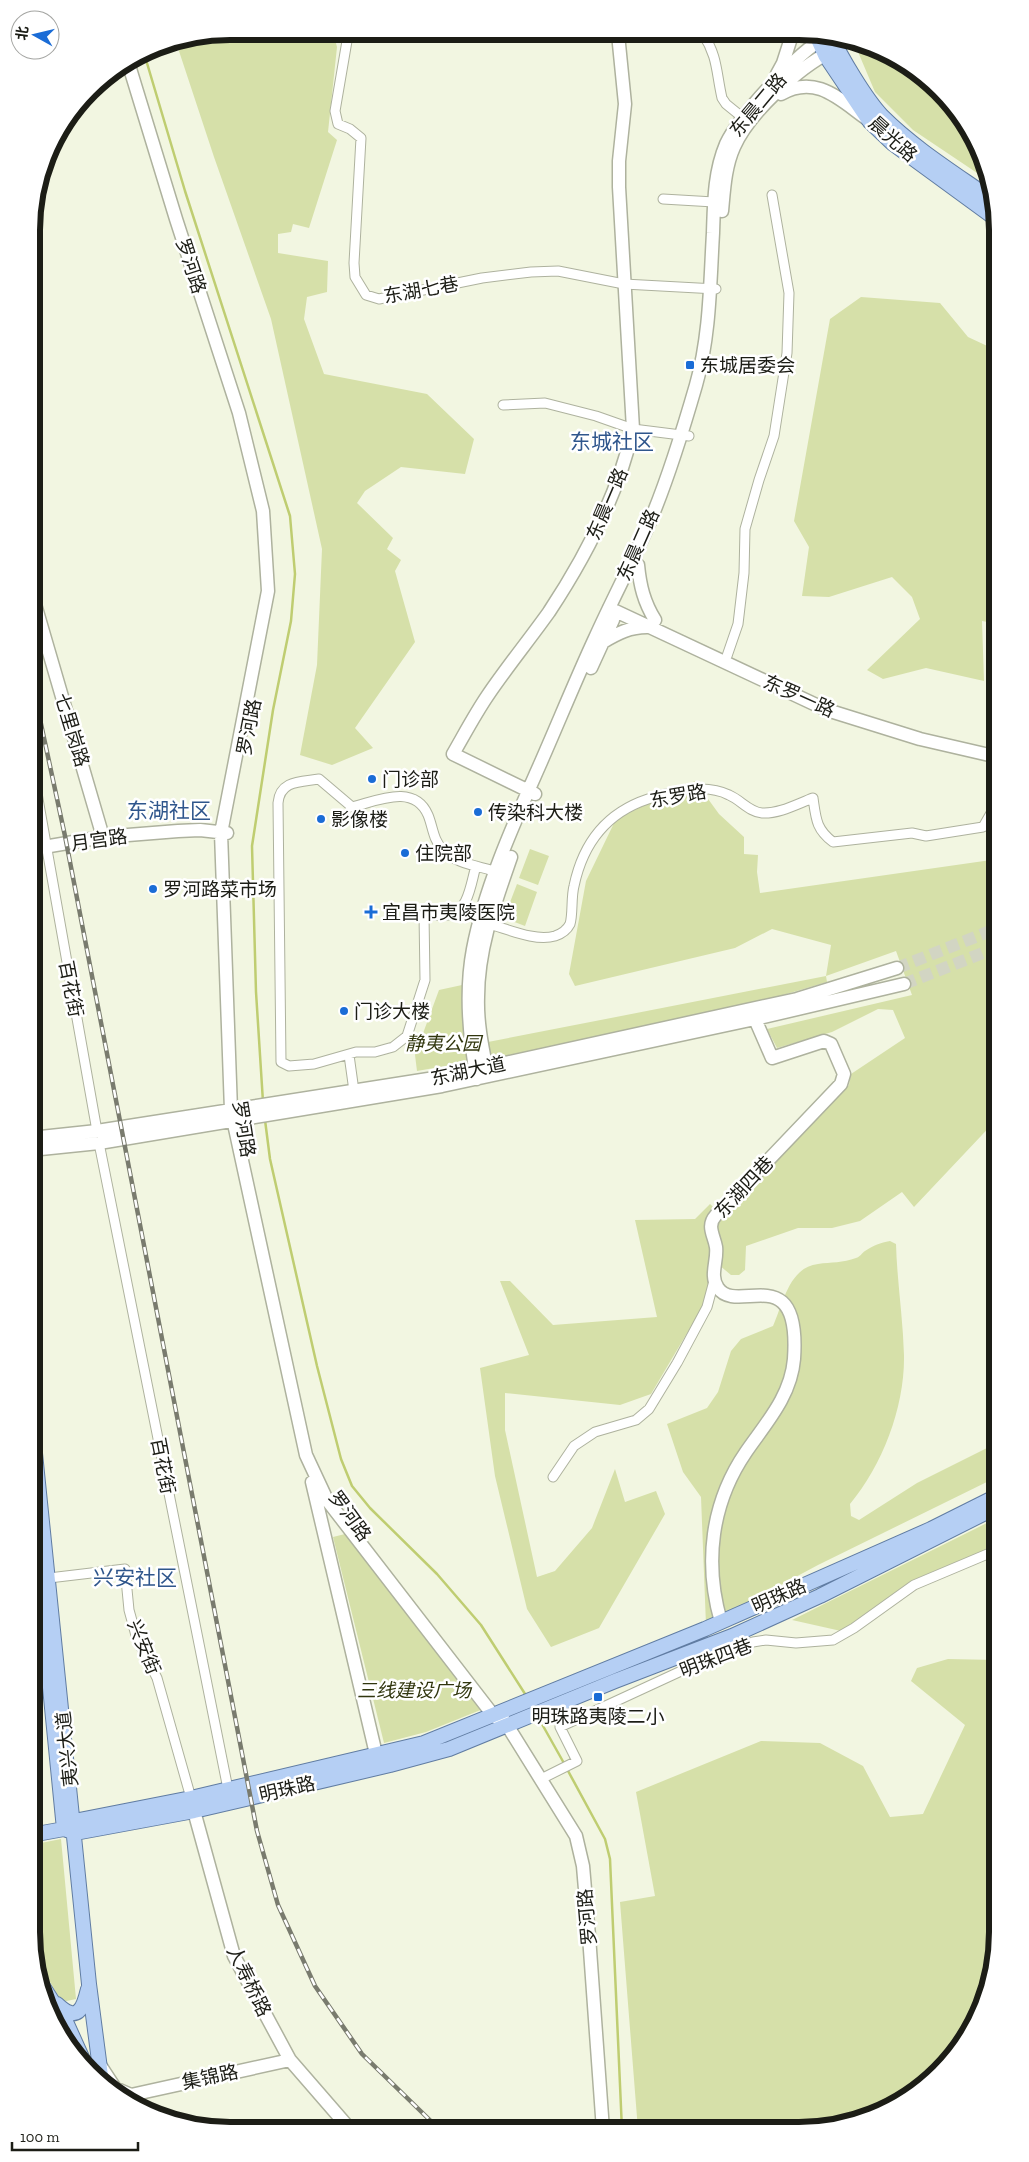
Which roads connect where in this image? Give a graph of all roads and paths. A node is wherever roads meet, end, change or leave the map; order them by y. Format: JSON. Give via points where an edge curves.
{"nodes":[{"id":1,"x":619,"y":40,"type":"edge"},
{"id":2,"x":706,"y":40,"type":"edge"},
{"id":3,"x":790,"y":40,"type":"edge"},
{"id":4,"x":347,"y":41,"type":"dead end"},
{"id":5,"x":820,"y":41,"type":"edge"},
{"id":6,"x":827,"y":42,"type":"edge"},
{"id":7,"x":831,"y":52,"type":"junction"},
{"id":8,"x":130,"y":68,"type":"edge"},
{"id":9,"x":768,"y":96,"type":"junction"},
{"id":10,"x":742,"y":117,"type":"junction"},
{"id":11,"x":870,"y":122,"type":"junction"},
{"id":12,"x":772,"y":195,"type":"dead end"},
{"id":13,"x":985,"y":195,"type":"edge"},
{"id":14,"x":662,"y":199,"type":"dead end"},
{"id":15,"x":714,"y":202,"type":"junction"},
{"id":16,"x":988,"y":212,"type":"edge"},
{"id":17,"x":624,"y":284,"type":"junction"},
{"id":18,"x":713,"y":289,"type":"junction"},
{"id":19,"x":504,"y":405,"type":"dead end"},
{"id":20,"x":633,"y":429,"type":"junction"},
{"id":21,"x":685,"y":435,"type":"junction"},
{"id":22,"x":638,"y":565,"type":"junction"},
{"id":23,"x":615,"y":606,"type":"junction"},
{"id":24,"x":40,"y":621,"type":"edge"},
{"id":25,"x":652,"y":624,"type":"junction"},
{"id":26,"x":603,"y":642,"type":"junction"},
{"id":27,"x":727,"y":656,"type":"junction"},
{"id":28,"x":989,"y":746,"type":"edge"},
{"id":29,"x":989,"y":755,"type":"edge"},
{"id":30,"x":531,"y":792,"type":"junction"},
{"id":31,"x":40,"y":812,"type":"edge"},
{"id":32,"x":989,"y":817,"type":"edge"},
{"id":33,"x":224,"y":833,"type":"junction"},
{"id":34,"x":103,"y":837,"type":"junction"},
{"id":35,"x":40,"y":848,"type":"edge"},
{"id":36,"x":46,"y":848,"type":"junction"},
{"id":37,"x":476,"y":866,"type":"junction"},
{"id":38,"x":501,"y":874,"type":"junction"},
{"id":39,"x":484,"y":923,"type":"junction"},
{"id":40,"x":897,"y":968,"type":"tunnel mouth"},
{"id":41,"x":904,"y":984,"type":"tunnel mouth"},
{"id":42,"x":754,"y":1019,"type":"junction"},
{"id":43,"x":349,"y":1055,"type":"junction"},
{"id":44,"x":481,"y":1073,"type":"junction"},
{"id":45,"x":354,"y":1091,"type":"junction"},
{"id":46,"x":285,"y":1109,"type":"junction"},
{"id":47,"x":235,"y":1115,"type":"junction"},
{"id":48,"x":98,"y":1137,"type":"junction"},
{"id":49,"x":40,"y":1138,"type":"edge"},
{"id":50,"x":40,"y":1148,"type":"edge"},
{"id":51,"x":714,"y":1280,"type":"junction"},
{"id":52,"x":306,"y":1455,"type":"junction"},
{"id":53,"x":553,"y":1476,"type":"dead end"},
{"id":54,"x":40,"y":1496,"type":"edge"},
{"id":55,"x":989,"y":1500,"type":"edge"},
{"id":56,"x":989,"y":1511,"type":"edge"},
{"id":57,"x":352,"y":1531,"type":"junction"},
{"id":58,"x":326,"y":1543,"type":"junction"},
{"id":59,"x":989,"y":1553,"type":"edge"},
{"id":60,"x":49,"y":1578,"type":"junction"},
{"id":61,"x":40,"y":1602,"type":"edge"},
{"id":62,"x":721,"y":1622,"type":"junction"},
{"id":63,"x":560,"y":1695,"type":"junction"},
{"id":64,"x":496,"y":1714,"type":"junction"},
{"id":65,"x":507,"y":1726,"type":"junction"},
{"id":66,"x":376,"y":1754,"type":"junction"},
{"id":67,"x":541,"y":1779,"type":"junction"},
{"id":68,"x":228,"y":1790,"type":"junction"},
{"id":69,"x":193,"y":1804,"type":"junction"},
{"id":70,"x":71,"y":1828,"type":"junction"},
{"id":71,"x":40,"y":1833,"type":"edge"},
{"id":72,"x":89,"y":1984,"type":"junction"},
{"id":73,"x":52,"y":1999,"type":"edge"},
{"id":74,"x":54,"y":2002,"type":"junction"},
{"id":75,"x":72,"y":2038,"type":"edge"},
{"id":76,"x":290,"y":2060,"type":"junction"},
{"id":77,"x":100,"y":2064,"type":"junction"},
{"id":78,"x":101,"y":2071,"type":"edge"},
{"id":79,"x":109,"y":2079,"type":"edge"},
{"id":80,"x":133,"y":2096,"type":"edge"},
{"id":81,"x":344,"y":2122,"type":"edge"},
{"id":82,"x":602,"y":2122,"type":"edge"}],
"edges":[{"from":1,"to":17,"type":"main road","name":"东晨一路","via":[[625,104],[619,171]]},
{"from":2,"to":10,"type":"street","via":[[715,57],[722,98]]},
{"from":3,"to":9,"type":"main road"},
{"from":4,"to":17,"type":"street","name":"东湖七巷","via":[[335,111],[338,124],[361,138],[354,264],[355,277],[366,295],[378,299],[482,278],[531,272],[558,272]]},
{"from":5,"to":9,"type":"main road","name":"东晨二路"},
{"from":6,"to":7,"type":"main road","name":"晨光路"},
{"from":7,"to":9,"type":"main road","name":"东晨二路"},
{"from":7,"to":11,"type":"main road","name":"晨光路"},
{"from":7,"to":13,"type":"main road","name":"晨光路","via":[[880,114],[903,136]]},
{"from":8,"to":33,"type":"main road","name":"罗河路","via":[[253,470],[269,508],[274,590]]},
{"from":9,"to":10,"type":"main road","name":"东晨二路"},
{"from":9,"to":11,"type":"main road","via":[[802,86],[814,86],[833,94]]},
{"from":9,"to":18,"type":"main road","name":"东晨二路","via":[[734,146],[727,169]]},
{"from":10,"to":15,"type":"main road","name":"东晨二路","via":[[718,165]]},
{"from":11,"to":16,"type":"main road","name":"晨光路","via":[[892,143]]},
{"from":12,"to":27,"type":"street","via":[[789,293],[787,353],[774,436],[745,529],[738,624]]},
{"from":14,"to":15,"type":"street"},
{"from":15,"to":18,"type":"main road","name":"东晨二路"},
{"from":17,"to":18,"type":"street","name":"东湖七巷"},
{"from":17,"to":20,"type":"main road","name":"东晨一路"},
{"from":18,"to":21,"type":"main road","name":"东晨二路","via":[[708,329]]},
{"from":19,"to":20,"type":"street","via":[[545,403]]},
{"from":20,"to":21,"type":"street"},
{"from":20,"to":30,"type":"main road","name":"东晨一路","via":[[616,483],[577,568],[487,696],[453,754]]},
{"from":21,"to":22,"type":"main road","name":"东晨二路","via":[[656,524]]},
{"from":21,"to":23,"type":"main road","name":"东晨二路"},
{"from":22,"to":23,"type":"main road","name":"东晨二路"},
{"from":22,"to":25,"type":"main road","via":[[640,588]]},
{"from":23,"to":25,"type":"main road","name":"东罗一路"},
{"from":23,"to":26,"type":"main road","name":"东晨二路"},
{"from":23,"to":30,"type":"main road","name":"东晨二路"},
{"from":24,"to":34,"type":"main road","name":"七里岗路"},
{"from":25,"to":26,"type":"main road","via":[[618,632]]},
{"from":25,"to":27,"type":"main road","name":"东罗一路"},
{"from":25,"to":29,"type":"main road","name":"东罗一路","via":[[827,710]]},
{"from":26,"to":30,"type":"main road","name":"东晨二路"},
{"from":27,"to":28,"type":"main road","name":"东罗一路","via":[[830,703],[922,731]]},
{"from":30,"to":38,"type":"main road","name":"东晨二路"},
{"from":31,"to":36,"type":"street","name":"百花街"},
{"from":32,"to":39,"type":"street","name":"东罗路","via":[[983,827],[926,836],[912,832],[833,842],[816,823],[813,798],[775,812],[762,812],[752,810],[718,790],[697,789],[648,800],[612,816],[594,836],[582,858],[574,886],[570,924],[562,933],[553,936],[523,935]]},
{"from":33,"to":34,"type":"main road","name":"月宫路","via":[[200,830]]},
{"from":33,"to":47,"type":"main road","name":"罗河路"},
{"from":34,"to":36,"type":"main road","name":"月宫路"},
{"from":35,"to":36,"type":"main road","name":"月宫路"},
{"from":36,"to":48,"type":"street","name":"百花街"},
{"from":37,"to":38,"type":"street"},
{"from":37,"to":43,"type":"street","via":[[465,904],[458,912],[424,914],[425,980],[407,1036],[393,1047]]},
{"from":37,"to":43,"type":"street","via":[[451,857],[443,849],[434,836],[424,807],[407,796],[352,807],[319,779],[292,783],[281,790],[278,811],[281,1062],[289,1066],[314,1064]]},
{"from":38,"to":39,"type":"main road","name":"东晨二路"},
{"from":39,"to":44,"type":"main road","name":"东晨二路","via":[[478,998]]},
{"from":40,"to":44,"type":"main road","name":"东湖大道","via":[[810,995]]},
{"from":41,"to":42,"type":"main road","name":"东湖大道"},
{"from":42,"to":44,"type":"main road","name":"东湖大道"},
{"from":42,"to":51,"type":"main road","name":"东湖四巷","via":[[772,1058],[824,1041],[831,1044],[844,1074],[841,1084],[712,1220],[711,1233],[716,1248]]},
{"from":43,"to":45,"type":"street"},
{"from":44,"to":45,"type":"main road","name":"东湖大道"},
{"from":44,"to":46,"type":"main road","name":"东湖大道","via":[[419,1091]]},
{"from":45,"to":46,"type":"main road","name":"东湖大道"},
{"from":46,"to":47,"type":"main road","name":"东湖大道"},
{"from":47,"to":48,"type":"main road","name":"东湖大道"},
{"from":47,"to":52,"type":"main road","name":"罗河路"},
{"from":47,"to":64,"type":"main road","name":"罗河路","via":[[313,1450],[322,1473],[334,1496]]},
{"from":48,"to":49,"type":"main road","name":"东湖大道"},
{"from":48,"to":50,"type":"main road","name":"东湖大道"},
{"from":48,"to":68,"type":"street","name":"百花街"},
{"from":51,"to":53,"type":"street","via":[[707,1307],[649,1409],[636,1420],[596,1432],[574,1446]]},
{"from":51,"to":62,"type":"main road","via":[[718,1290],[725,1294],[769,1295],[782,1301],[791,1320],[794,1345],[793,1373],[787,1391],[736,1469],[718,1515],[712,1540],[712,1571]]},
{"from":52,"to":57,"type":"main road","name":"罗河路","via":[[327,1500]]},
{"from":52,"to":58,"type":"main road","name":"罗河路"},
{"from":54,"to":60,"type":"main road","name":"夷兴大道"},
{"from":55,"to":62,"type":"main road","name":"明珠路"},
{"from":56,"to":63,"type":"main road","name":"明珠路","via":[[820,1596],[732,1636]]},
{"from":57,"to":58,"type":"main road","via":[[335,1527],[327,1536]]},
{"from":57,"to":64,"type":"main road","name":"罗河路"},
{"from":58,"to":66,"type":"main road","name":"罗河路"},
{"from":59,"to":67,"type":"street","name":"明珠四巷","via":[[914,1585],[833,1640],[753,1642],[692,1666],[560,1727],[577,1761]]},
{"from":60,"to":69,"type":"street","name":"兴安街","via":[[125,1569],[129,1610],[137,1639],[157,1678]]},
{"from":60,"to":70,"type":"main road","name":"夷兴大道"},
{"from":61,"to":70,"type":"main road","name":"夷兴大道"},
{"from":62,"to":63,"type":"main road","name":"明珠路"},
{"from":63,"to":64,"type":"main road","name":"明珠路"},
{"from":63,"to":65,"type":"main road","name":"明珠路"},
{"from":64,"to":65,"type":"main road","name":"罗河路"},
{"from":64,"to":66,"type":"main road","name":"明珠路","via":[[424,1743]]},
{"from":65,"to":67,"type":"main road","name":"罗河路"},
{"from":65,"to":69,"type":"main road","name":"明珠路","via":[[449,1749],[399,1763]]},
{"from":66,"to":68,"type":"main road","name":"明珠路"},
{"from":67,"to":82,"type":"main road","name":"罗河路","via":[[576,1836],[583,1866]]},
{"from":68,"to":69,"type":"main road","name":"明珠路"},
{"from":69,"to":70,"type":"main road","name":"明珠路"},
{"from":69,"to":76,"type":"main road","name":"人寿桥路","via":[[234,1956]]},
{"from":70,"to":71,"type":"main road","name":"明珠路"},
{"from":70,"to":72,"type":"main road","name":"夷兴大道"},
{"from":72,"to":74,"type":"main road","via":[[83,2006],[75,2014],[69,2014]]},
{"from":72,"to":77,"type":"main road","name":"夷兴大道"},
{"from":73,"to":74,"type":"main road"},
{"from":74,"to":75,"type":"main road"},
{"from":76,"to":80,"type":"main road","name":"集锦路"},
{"from":76,"to":81,"type":"main road","name":"人寿桥路"},
{"from":77,"to":78,"type":"main road","name":"夷兴大道"},
{"from":77,"to":79,"type":"main road"}]}
